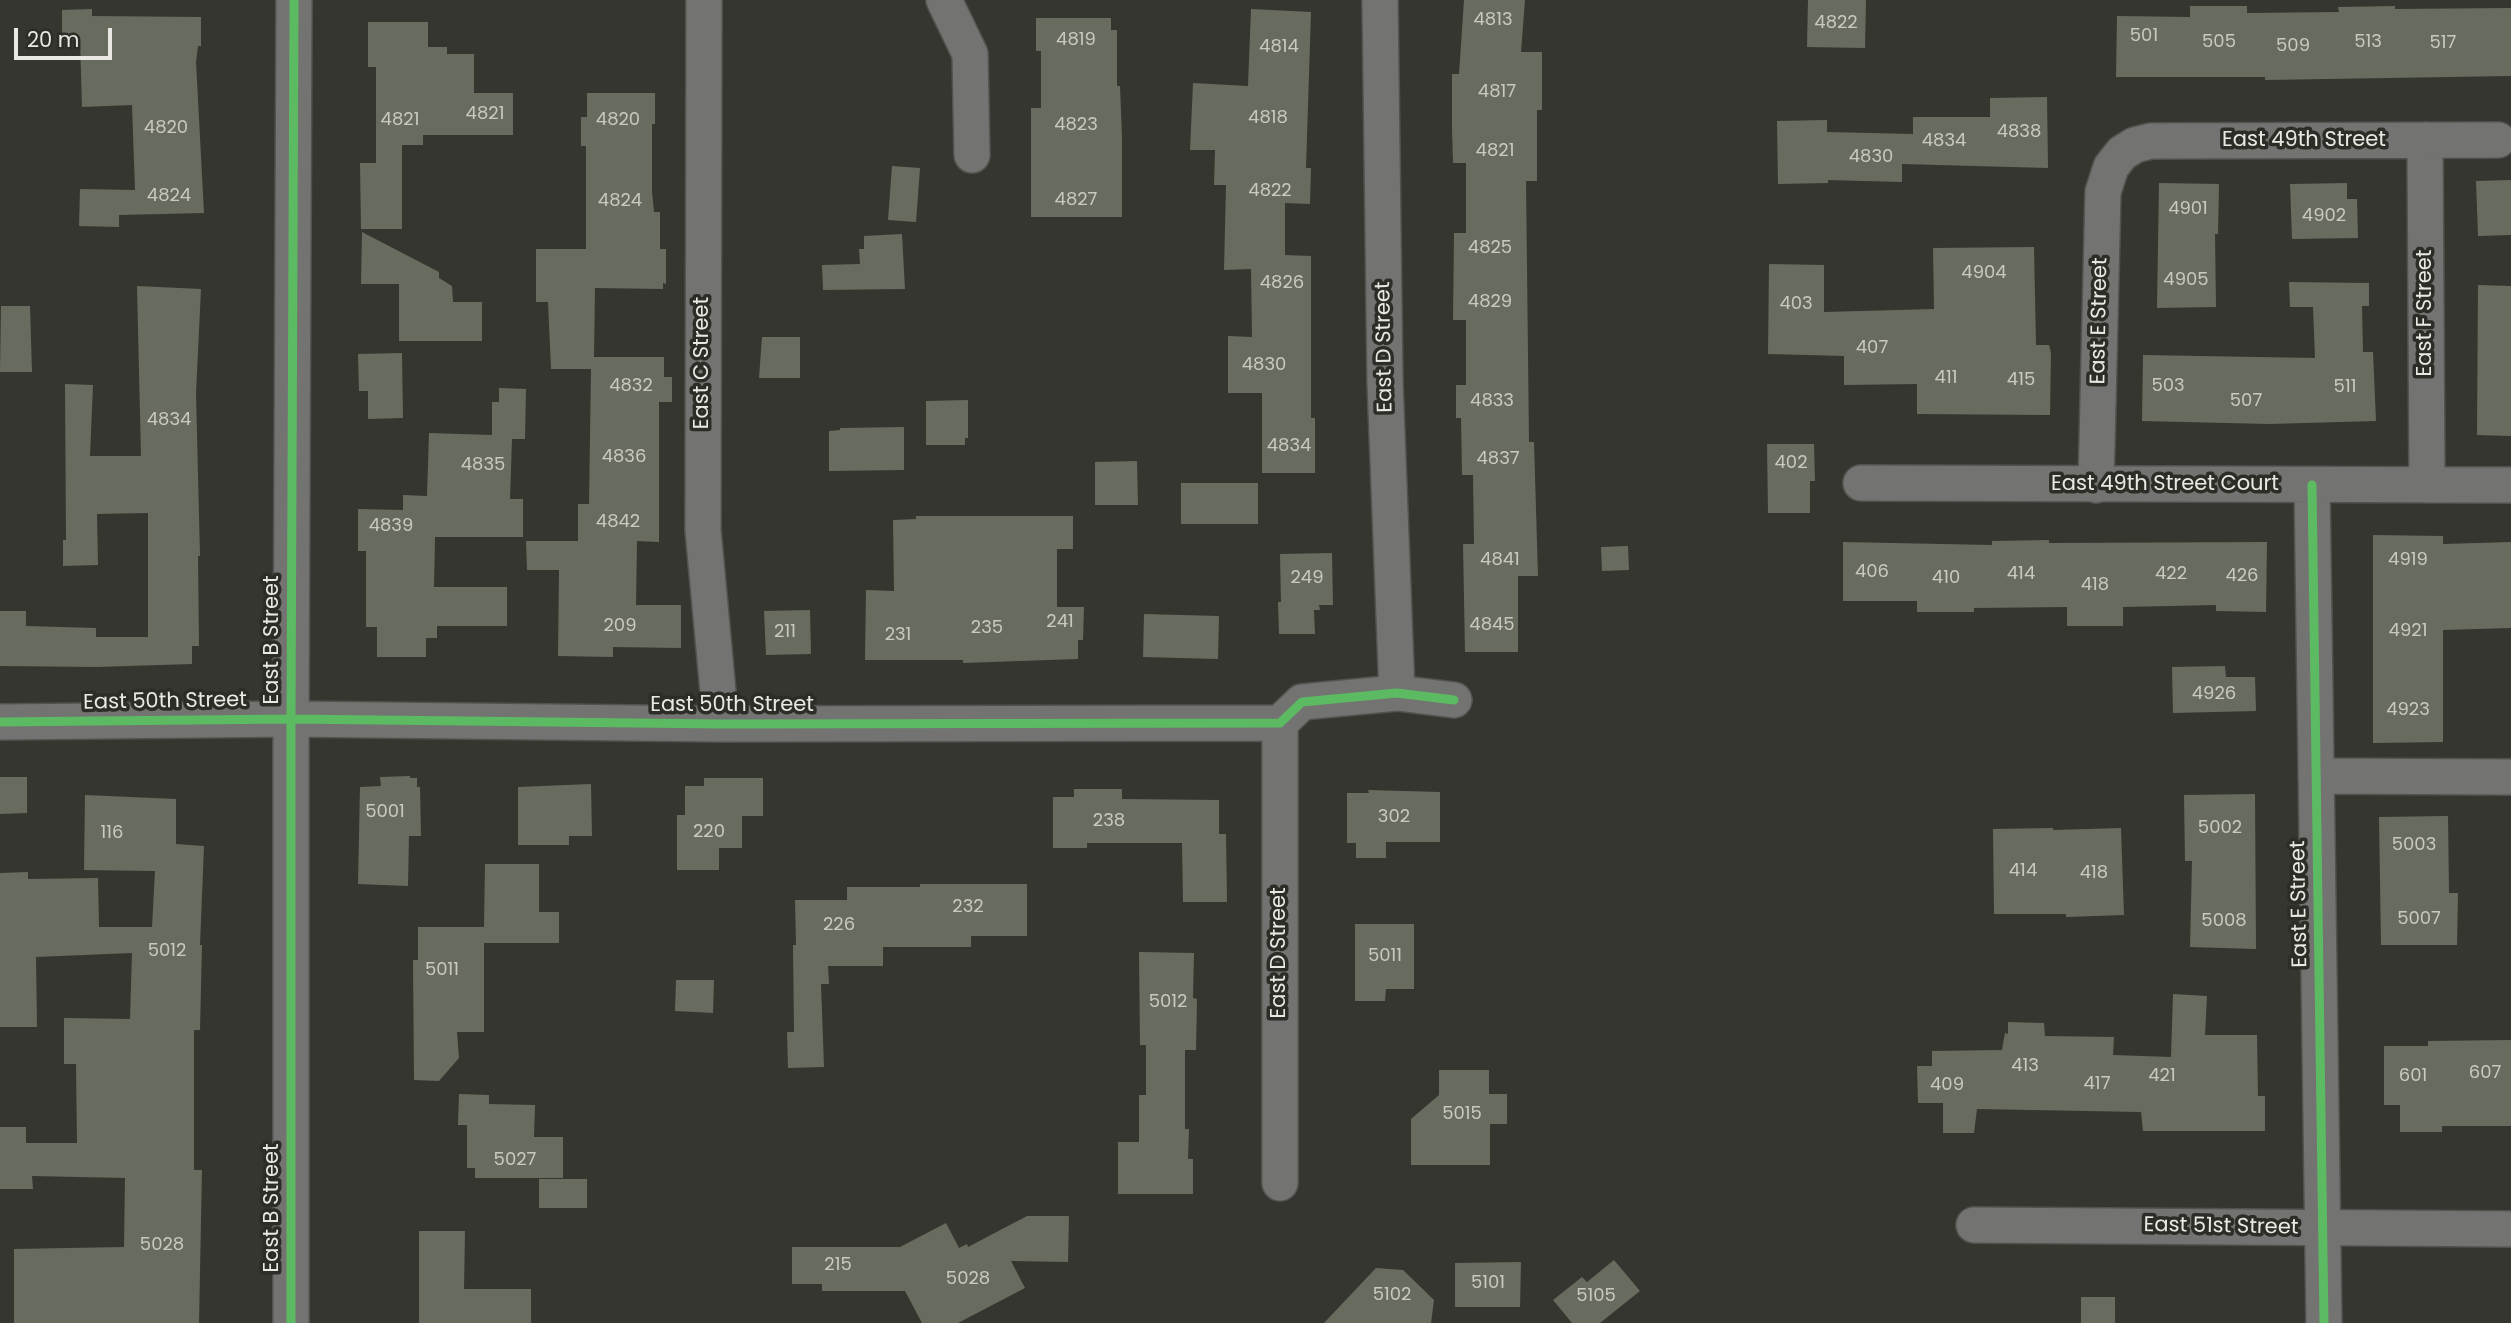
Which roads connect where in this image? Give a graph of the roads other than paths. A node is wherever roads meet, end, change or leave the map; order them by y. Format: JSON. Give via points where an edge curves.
{"nodes":[{"id":1,"x":294,"y":0,"type":"edge"},
{"id":2,"x":704,"y":0,"type":"edge"},
{"id":3,"x":944,"y":0,"type":"edge"},
{"id":4,"x":1380,"y":0,"type":"edge"},
{"id":5,"x":2425,"y":140,"type":"junction"},
{"id":6,"x":2498,"y":140,"type":"dead end"},
{"id":7,"x":972,"y":155,"type":"dead end"},
{"id":8,"x":2116,"y":160,"type":"joint"},
{"id":9,"x":1861,"y":483,"type":"dead end"},
{"id":10,"x":2096,"y":485,"type":"junction"},
{"id":11,"x":2312,"y":485,"type":"junction"},
{"id":12,"x":2427,"y":485,"type":"junction"},
{"id":13,"x":2511,"y":485,"type":"edge"},
{"id":14,"x":1397,"y":693,"type":"junction"},
{"id":15,"x":1454,"y":700,"type":"dead end"},
{"id":16,"x":290,"y":719,"type":"junction"},
{"id":17,"x":0,"y":722,"type":"edge"},
{"id":18,"x":1280,"y":723,"type":"junction"},
{"id":19,"x":721,"y":724,"type":"junction"},
{"id":20,"x":2316,"y":776,"type":"junction"},
{"id":21,"x":2511,"y":777,"type":"edge"},
{"id":22,"x":1280,"y":1183,"type":"dead end"},
{"id":23,"x":1974,"y":1225,"type":"dead end"},
{"id":24,"x":2322,"y":1228,"type":"junction"},
{"id":25,"x":2511,"y":1229,"type":"edge"},
{"id":26,"x":291,"y":1323,"type":"edge"},
{"id":27,"x":2324,"y":1323,"type":"edge"}],
"edges":[{"from":1,"to":16,"type":"street","name":"East B Street"},
{"from":2,"to":19,"type":"street","name":"East C Street","via":[[703,530]]},
{"from":3,"to":7,"type":"street","via":[[970,54]]},
{"from":4,"to":14,"type":"street","name":"East D Street","via":[[1384,369]]},
{"from":5,"to":6,"type":"street","name":"East 49th Street"},
{"from":5,"to":8,"type":"street","name":"East 49th Street","via":[[2151,141],[2135,145]]},
{"from":5,"to":12,"type":"street","name":"East F Street"},
{"from":8,"to":10,"type":"street","name":"East E Street","via":[[2103,192]]},
{"from":9,"to":10,"type":"street","name":"East 49th Street Court"},
{"from":10,"to":11,"type":"street","name":"East 49th Street Court"},
{"from":11,"to":12,"type":"street","name":"East 49th Street Court"},
{"from":11,"to":20,"type":"street","name":"East E Street"},
{"from":12,"to":13,"type":"street","name":"East 49th Street Court"},
{"from":14,"to":15,"type":"street"},
{"from":14,"to":18,"type":"street","via":[[1302,702]]},
{"from":16,"to":17,"type":"street","name":"East 50th Street"},
{"from":16,"to":19,"type":"street","name":"East 50th Street"},
{"from":16,"to":26,"type":"street","name":"East B Street"},
{"from":18,"to":19,"type":"street","name":"East 50th Street"},
{"from":18,"to":22,"type":"street","name":"East D Street"},
{"from":20,"to":21,"type":"street"},
{"from":20,"to":24,"type":"street","name":"East E Street"},
{"from":23,"to":24,"type":"street","name":"East 51st Street"},
{"from":24,"to":25,"type":"street","name":"East 51st Street"},
{"from":24,"to":27,"type":"street","name":"East E Street"}]}
